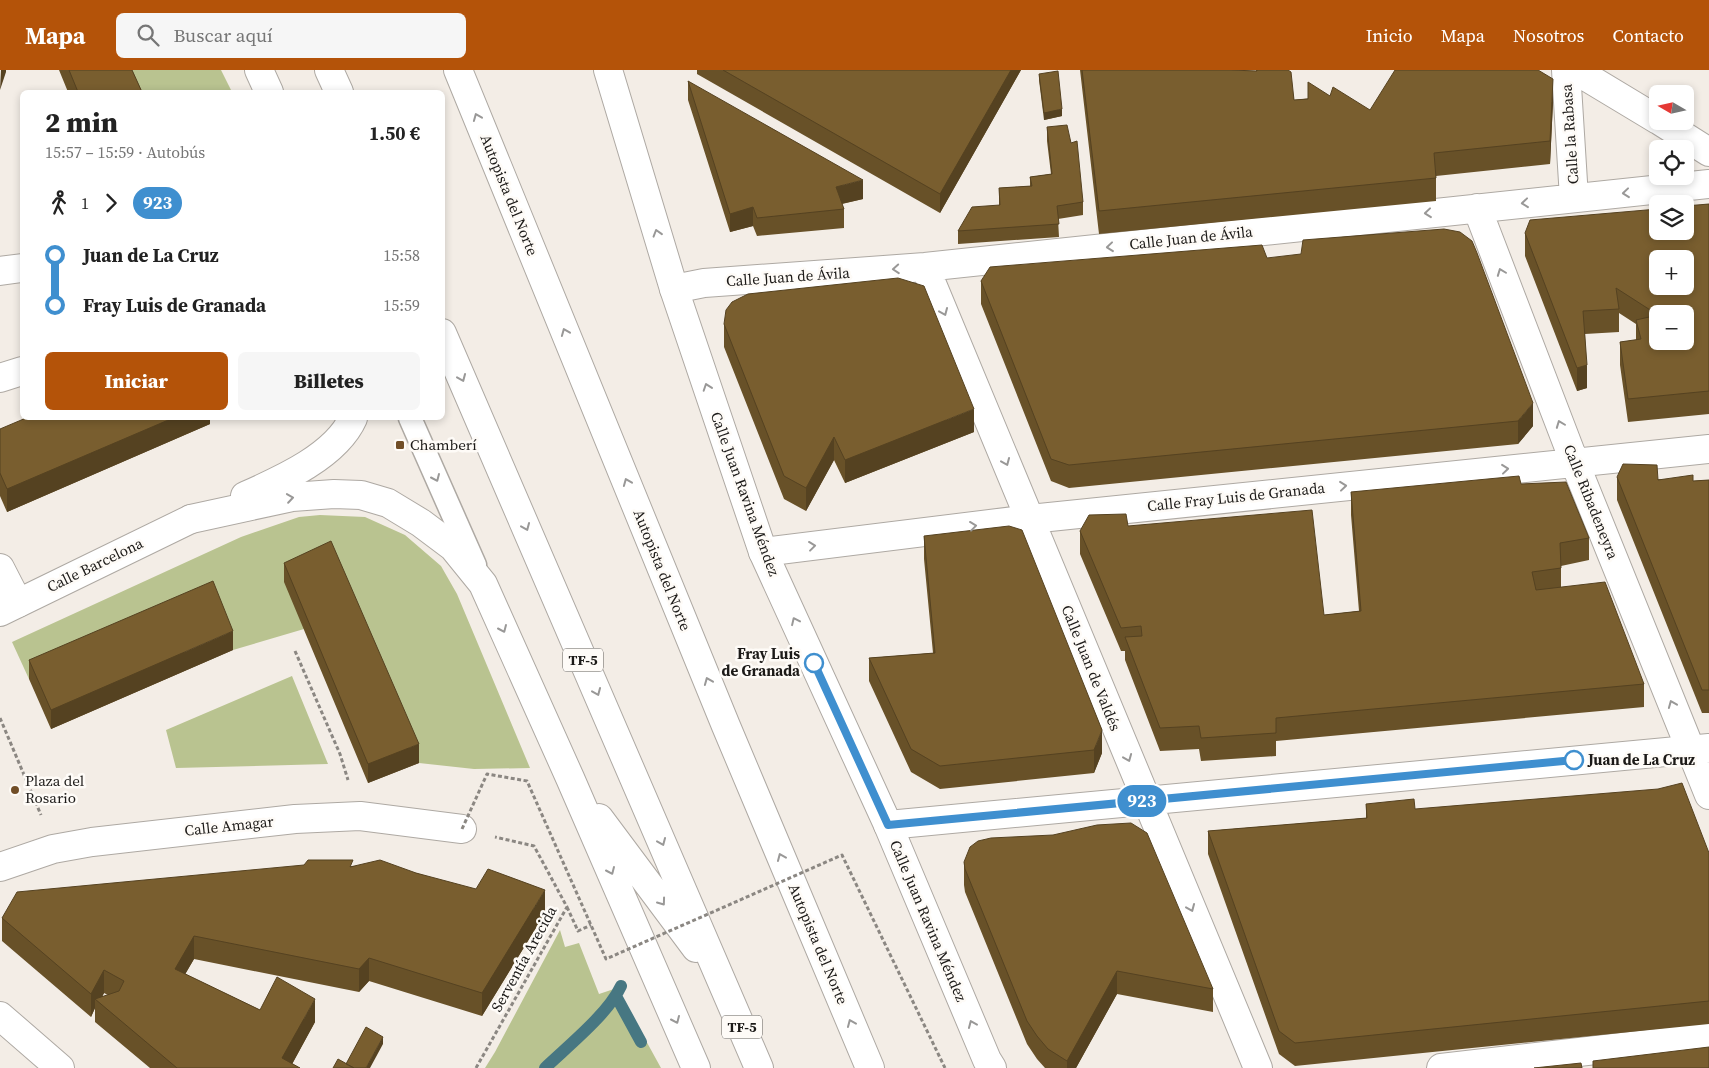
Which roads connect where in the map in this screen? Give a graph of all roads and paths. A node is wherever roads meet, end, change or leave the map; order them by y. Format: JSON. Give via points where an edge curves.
{"nodes":[{"id":1,"x":259,"y":70,"type":"edge"},
{"id":2,"x":329,"y":70,"type":"edge"},
{"id":3,"x":458,"y":70,"type":"edge"},
{"id":4,"x":608,"y":70,"type":"edge"},
{"id":5,"x":1566,"y":70,"type":"edge"},
{"id":6,"x":1575,"y":70,"type":"edge"},
{"id":7,"x":267,"y":90,"type":"edge"},
{"id":8,"x":338,"y":90,"type":"edge"},
{"id":9,"x":1649,"y":114,"type":"edge"},
{"id":10,"x":1675,"y":130,"type":"edge"},
{"id":11,"x":1709,"y":152,"type":"edge"},
{"id":12,"x":1709,"y":184,"type":"edge"},
{"id":13,"x":1574,"y":198,"type":"junction"},
{"id":14,"x":1477,"y":208,"type":"junction"},
{"id":15,"x":926,"y":267,"type":"junction"},
{"id":16,"x":20,"y":268,"type":"edge"},
{"id":17,"x":0,"y":270,"type":"edge"},
{"id":18,"x":674,"y":289,"type":"junction"},
{"id":19,"x":445,"y":340,"type":"edge"},
{"id":20,"x":20,"y":372,"type":"edge"},
{"id":21,"x":0,"y":378,"type":"edge"},
{"id":22,"x":352,"y":420,"type":"edge"},
{"id":23,"x":411,"y":420,"type":"edge"},
{"id":24,"x":1709,"y":449,"type":"edge"},
{"id":25,"x":1574,"y":461,"type":"junction"},
{"id":26,"x":191,"y":519,"type":"junction"},
{"id":27,"x":1030,"y":519,"type":"junction"},
{"id":28,"x":763,"y":552,"type":"junction"},
{"id":29,"x":0,"y":568,"type":"edge"},
{"id":30,"x":483,"y":584,"type":"junction"},
{"id":31,"x":9,"y":608,"type":"edge"},
{"id":32,"x":295,"y":651,"type":"dead end"},
{"id":33,"x":0,"y":718,"type":"edge"},
{"id":34,"x":1700,"y":749,"type":"edge"},
{"id":35,"x":570,"y":778,"type":"junction"},
{"id":36,"x":1709,"y":795,"type":"edge"},
{"id":37,"x":1146,"y":801,"type":"junction"},
{"id":38,"x":360,"y":816,"type":"junction"},
{"id":39,"x":888,"y":825,"type":"junction"},
{"id":40,"x":466,"y":830,"type":"joint"},
{"id":41,"x":489,"y":836,"type":"dead end"},
{"id":42,"x":53,"y":849,"type":"junction"},
{"id":43,"x":0,"y":867,"type":"edge"},
{"id":44,"x":567,"y":907,"type":"junction"},
{"id":45,"x":591,"y":926,"type":"junction"},
{"id":46,"x":724,"y":987,"type":"junction"},
{"id":47,"x":0,"y":1016,"type":"edge"},
{"id":48,"x":1709,"y":1037,"type":"edge"},
{"id":49,"x":60,"y":1068,"type":"edge"},
{"id":50,"x":476,"y":1068,"type":"edge"},
{"id":51,"x":696,"y":1068,"type":"edge"},
{"id":52,"x":759,"y":1068,"type":"edge"},
{"id":53,"x":870,"y":1068,"type":"edge"},
{"id":54,"x":945,"y":1068,"type":"edge"},
{"id":55,"x":992,"y":1068,"type":"edge"},
{"id":56,"x":1258,"y":1068,"type":"edge"},
{"id":57,"x":1441,"y":1068,"type":"edge"}],
"edges":[{"from":1,"to":7,"type":"main road"},
{"from":2,"to":8,"type":"main road"},
{"from":53,"to":3,"type":"main road","name":"Autopista del Norte","one_way":true,"via":[[726,726]]},
{"from":18,"to":4,"type":"main road","name":"Calle Juan Ravina Méndez","one_way":true},
{"from":5,"to":13,"type":"main road","name":"Calle la Rabasa"},
{"from":6,"to":9,"type":"main road","name":"Calle la Rabasa"},
{"from":10,"to":11,"type":"main road","name":"Calle la Rabasa"},
{"from":12,"to":13,"type":"main road","name":"Calle Juan de Ávila","one_way":true},
{"from":13,"to":14,"type":"main road","name":"Calle Juan de Ávila","one_way":true},
{"from":14,"to":15,"type":"main road","name":"Calle Juan de Ávila","one_way":true},
{"from":25,"to":14,"type":"main road","name":"Calle Ribadeneyra","one_way":true},
{"from":15,"to":18,"type":"main road","name":"Calle Juan de Ávila","one_way":true,"via":[[704,283]]},
{"from":15,"to":27,"type":"main road","name":"Calle Juan de Valdés","one_way":true},
{"from":16,"to":17,"type":"main road"},
{"from":28,"to":18,"type":"main road","name":"Calle Juan Ravina Méndez","one_way":true},
{"from":19,"to":46,"type":"main road","number":"TF-5","one_way":true},
{"from":20,"to":21,"type":"main road"},
{"from":22,"to":26,"type":"main road","via":[[328,450],[300,469]]},
{"from":23,"to":30,"type":"lane","one_way":true},
{"from":24,"to":25,"type":"main road","name":"Calle Fray Luis de Granada"},
{"from":27,"to":25,"type":"main road","name":"Calle Fray Luis de Granada","one_way":true},
{"from":34,"to":25,"type":"main road","name":"Calle Ribadeneyra","one_way":true},
{"from":26,"to":30,"type":"main road","one_way":true,"via":[[292,497],[361,495],[388,504],[453,547]]},
{"from":26,"to":31,"type":"main road","name":"Calle Barcelona"},
{"from":28,"to":27,"type":"main road","name":"Calle Fray Luis de Granada","one_way":true},
{"from":27,"to":37,"type":"main road","name":"Calle Juan de Valdés","one_way":true},
{"from":39,"to":28,"type":"main road","name":"Calle Juan Ravina Méndez","one_way":true},
{"from":29,"to":31,"type":"main road"},
{"from":30,"to":35,"type":"main road","one_way":true},
{"from":32,"to":38,"type":"path","via":[[340,754]]},
{"from":33,"to":42,"type":"path"},
{"from":34,"to":36,"type":"main road","name":"Calle Ribadeneyra"},
{"from":34,"to":37,"type":"main road"},
{"from":35,"to":46,"type":"main road","one_way":true},
{"from":35,"to":51,"type":"main road","one_way":true},
{"from":37,"to":39,"type":"main road"},
{"from":37,"to":56,"type":"main road","name":"Calle Juan de Valdés","one_way":true},
{"from":38,"to":40,"type":"main road","name":"Calle Amagar"},
{"from":38,"to":42,"type":"main road","name":"Calle Amagar","via":[[295,818]]},
{"from":55,"to":39,"type":"main road","name":"Calle Juan Ravina Méndez","one_way":true},
{"from":40,"to":45,"type":"path","bridge":true,"via":[[487,774],[527,781]]},
{"from":41,"to":44,"type":"path","name":"Serventía Arecida","via":[[534,846]]},
{"from":42,"to":43,"type":"main road","name":"Calle Amagar"},
{"from":44,"to":45,"type":"path","via":[[578,931]]},
{"from":44,"to":50,"type":"path","name":"Serventía Arecida"},
{"from":45,"to":54,"type":"path","bridge":true,"via":[[606,960],[842,855]]},
{"from":46,"to":52,"type":"main road","number":"TF-5"},
{"from":47,"to":49,"type":"main road"},
{"from":48,"to":57,"type":"main road"}]}
